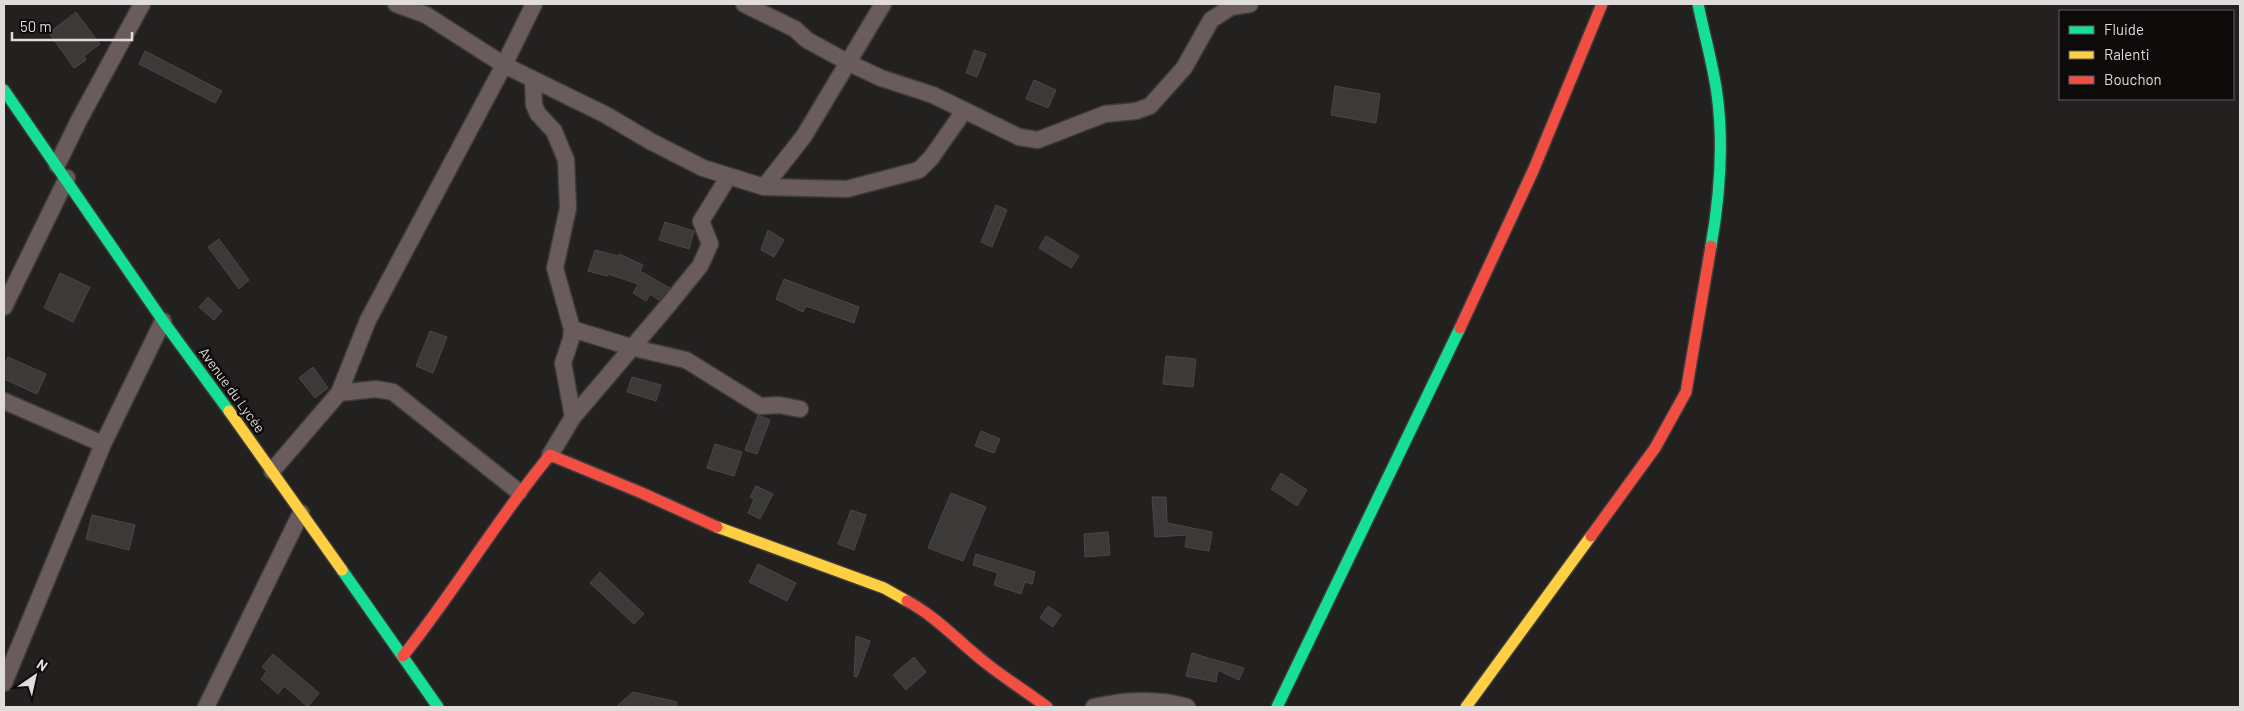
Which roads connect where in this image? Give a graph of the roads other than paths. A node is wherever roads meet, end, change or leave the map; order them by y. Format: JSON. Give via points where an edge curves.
{"nodes":[{"id":1,"x":142,"y":4,"type":"edge"},
{"id":2,"x":396,"y":4,"type":"edge"},
{"id":3,"x":534,"y":4,"type":"edge"},
{"id":4,"x":744,"y":4,"type":"edge"},
{"id":5,"x":882,"y":4,"type":"edge"},
{"id":6,"x":1241,"y":4,"type":"edge"},
{"id":7,"x":1602,"y":4,"type":"edge"},
{"id":8,"x":1698,"y":4,"type":"edge"},
{"id":9,"x":848,"y":63,"type":"junction"},
{"id":10,"x":504,"y":65,"type":"junction"},
{"id":11,"x":533,"y":80,"type":"junction"},
{"id":12,"x":4,"y":90,"type":"edge"},
{"id":13,"x":964,"y":111,"type":"junction"},
{"id":14,"x":62,"y":172,"type":"junction"},
{"id":15,"x":729,"y":176,"type":"junction"},
{"id":16,"x":764,"y":187,"type":"junction"},
{"id":17,"x":4,"y":307,"type":"edge"},
{"id":18,"x":162,"y":321,"type":"junction"},
{"id":19,"x":572,"y":329,"type":"junction"},
{"id":20,"x":634,"y":348,"type":"junction"},
{"id":21,"x":339,"y":393,"type":"junction"},
{"id":22,"x":4,"y":401,"type":"edge"},
{"id":23,"x":800,"y":409,"type":"dead end"},
{"id":24,"x":573,"y":417,"type":"junction"},
{"id":25,"x":103,"y":444,"type":"junction"},
{"id":26,"x":550,"y":455,"type":"junction"},
{"id":27,"x":272,"y":471,"type":"junction"},
{"id":28,"x":519,"y":492,"type":"junction"},
{"id":29,"x":301,"y":514,"type":"junction"},
{"id":30,"x":403,"y":656,"type":"junction"},
{"id":31,"x":4,"y":683,"type":"edge"},
{"id":32,"x":206,"y":707,"type":"edge"},
{"id":33,"x":438,"y":707,"type":"edge"},
{"id":34,"x":1047,"y":707,"type":"edge"},
{"id":35,"x":1094,"y":707,"type":"edge"},
{"id":36,"x":1187,"y":707,"type":"edge"},
{"id":37,"x":1277,"y":707,"type":"edge"},
{"id":38,"x":1466,"y":707,"type":"edge"}],
"edges":[{"from":1,"to":14,"type":"street","via":[[79,120]]},
{"from":2,"to":10,"type":"street","via":[[426,16]]},
{"from":3,"to":10,"type":"street"},
{"from":4,"to":9,"type":"street","via":[[796,30],[807,40]]},
{"from":5,"to":9,"type":"street"},
{"from":6,"to":13,"type":"street","via":[[1211,20],[1184,68],[1162,96],[1136,112],[1105,114],[1052,136],[1030,140]]},
{"from":7,"to":37,"type":"street","via":[[1512,214],[1428,398]]},
{"from":8,"to":38,"type":"street","via":[[1717,92],[1721,138],[1720,194],[1686,392],[1658,445],[1541,609]]},
{"from":9,"to":13,"type":"street","via":[[933,95]]},
{"from":9,"to":16,"type":"street","via":[[804,136]]},
{"from":10,"to":11,"type":"street"},
{"from":10,"to":21,"type":"street","via":[[368,320]]},
{"from":11,"to":15,"type":"street","via":[[704,168]]},
{"from":11,"to":19,"type":"street","via":[[534,105],[554,131],[566,160],[568,208],[555,268]]},
{"from":12,"to":14,"type":"street","name":"Avenue du Lycée"},
{"from":13,"to":16,"type":"street","via":[[919,170],[847,189]]},
{"from":14,"to":17,"type":"street"},
{"from":14,"to":18,"type":"street","name":"Avenue du Lycée"},
{"from":15,"to":16,"type":"street"},
{"from":15,"to":20,"type":"street","via":[[701,222],[710,244],[703,260]]},
{"from":18,"to":25,"type":"street"},
{"from":18,"to":27,"type":"street","name":"Avenue du Lycée"},
{"from":19,"to":20,"type":"street"},
{"from":19,"to":24,"type":"street","via":[[572,339],[563,363]]},
{"from":20,"to":23,"type":"street","via":[[686,360],[760,406]]},
{"from":20,"to":24,"type":"street"},
{"from":21,"to":27,"type":"street"},
{"from":21,"to":28,"type":"street","via":[[376,389],[393,392]]},
{"from":22,"to":25,"type":"street"},
{"from":24,"to":26,"type":"street"},
{"from":25,"to":31,"type":"street"},
{"from":26,"to":28,"type":"street"},
{"from":26,"to":34,"type":"street","via":[[642,493],[699,521],[884,588],[944,626],[987,664]]},
{"from":27,"to":29,"type":"street","name":"Avenue du Lycée"},
{"from":28,"to":30,"type":"street","via":[[434,617]]},
{"from":29,"to":30,"type":"street","name":"Avenue du Lycée"},
{"from":29,"to":32,"type":"street"},
{"from":30,"to":33,"type":"street","name":"Avenue du Lycée"},
{"from":35,"to":36,"type":"street","via":[[1154,702]]}]}
